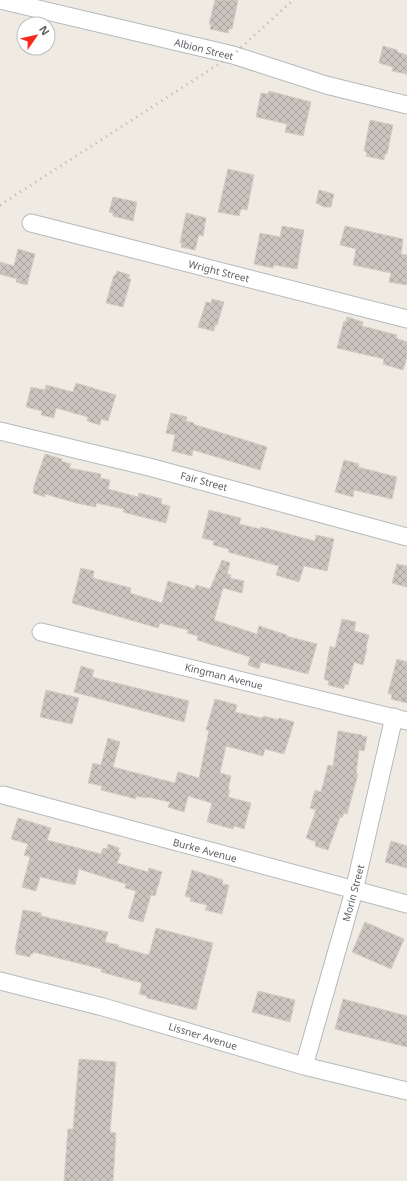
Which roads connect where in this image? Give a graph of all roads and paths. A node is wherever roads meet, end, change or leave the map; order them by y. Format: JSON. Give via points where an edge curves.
{"nodes":[{"id":1,"x":0,"y":0,"type":"edge"},
{"id":2,"x":407,"y":105,"type":"edge"},
{"id":3,"x":31,"y":223,"type":"dead end"},
{"id":4,"x":407,"y":319,"type":"edge"},
{"id":5,"x":0,"y":431,"type":"edge"},
{"id":6,"x":407,"y":537,"type":"edge"},
{"id":7,"x":41,"y":632,"type":"dead end"},
{"id":8,"x":401,"y":719,"type":"edge"},
{"id":9,"x":3,"y":795,"type":"dead end"},
{"id":10,"x":354,"y":891,"type":"junction"},
{"id":11,"x":407,"y":904,"type":"edge"},
{"id":12,"x":0,"y":981,"type":"edge"},
{"id":13,"x":304,"y":1066,"type":"junction"},
{"id":14,"x":407,"y":1091,"type":"edge"}],
"edges":[{"from":1,"to":2,"type":"street","name":"Albion Street","via":[[233,56],[326,85]]},
{"from":3,"to":4,"type":"street","name":"Wright Street"},
{"from":5,"to":6,"type":"street","name":"Fair Street","via":[[149,467]]},
{"from":7,"to":8,"type":"street","name":"Kingman Avenue"},
{"from":8,"to":10,"type":"street","name":"Morin Street"},
{"from":9,"to":10,"type":"street","name":"Burke Avenue"},
{"from":10,"to":11,"type":"street","name":"Burke Avenue"},
{"from":10,"to":13,"type":"street","name":"Morin Street"},
{"from":12,"to":13,"type":"street","name":"Lissner Avenue","via":[[104,1007]]},
{"from":13,"to":14,"type":"street","name":"Lissner Avenue"}]}
